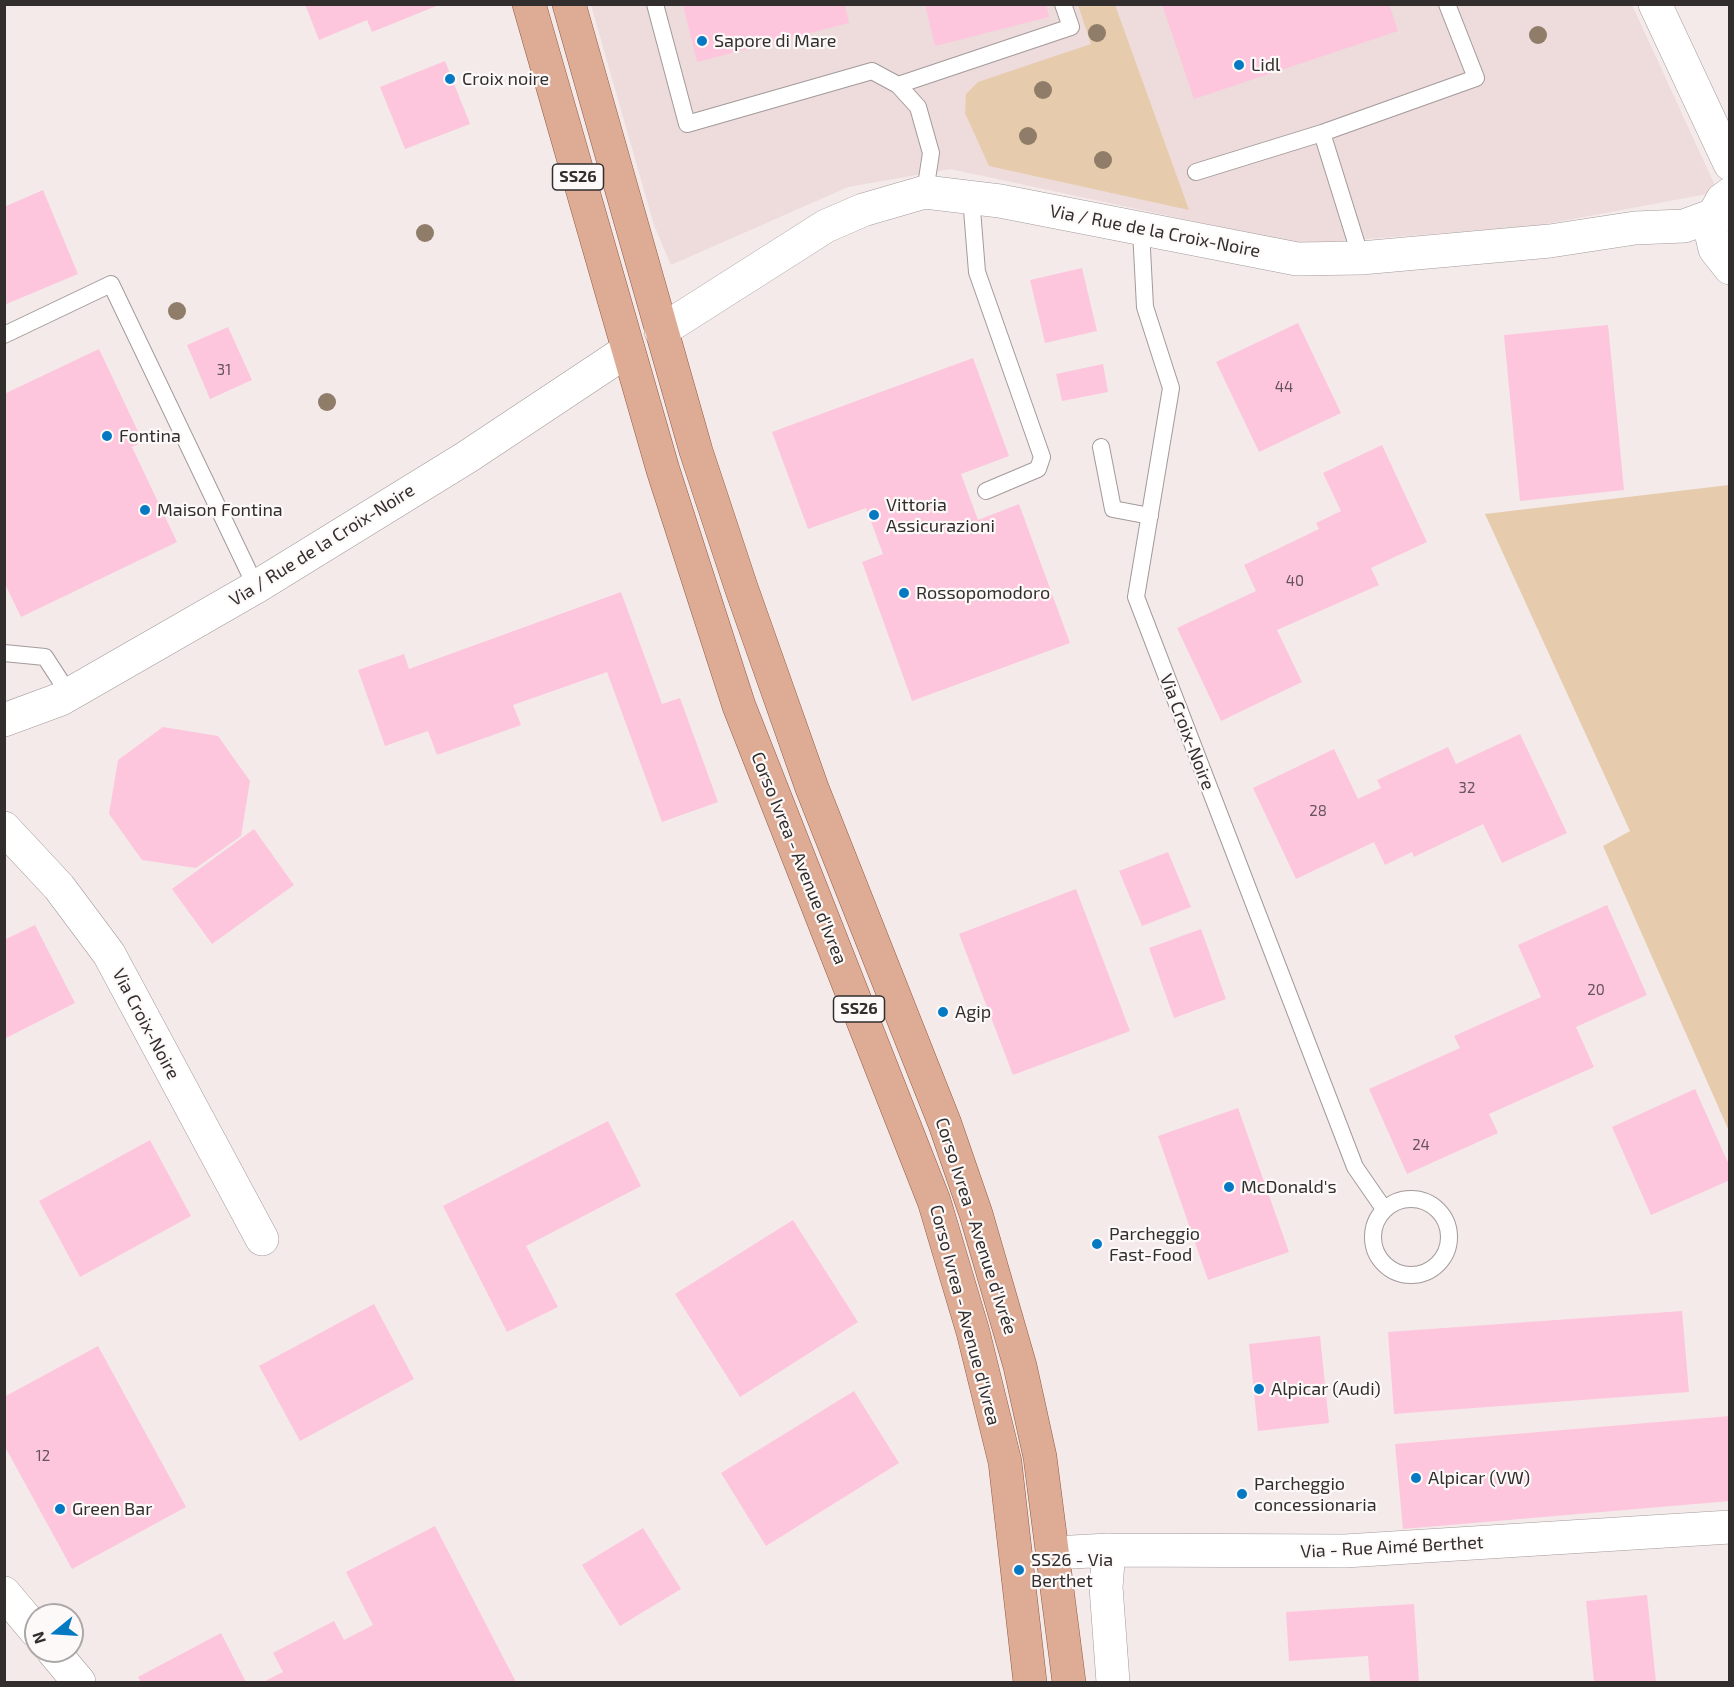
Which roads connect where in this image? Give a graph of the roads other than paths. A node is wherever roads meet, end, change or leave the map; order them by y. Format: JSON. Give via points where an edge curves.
{"nodes":[{"id":1,"x":529,"y":4,"type":"edge"},
{"id":2,"x":569,"y":4,"type":"edge"},
{"id":3,"x":655,"y":4,"type":"edge"},
{"id":4,"x":1063,"y":4,"type":"edge"},
{"id":5,"x":1447,"y":4,"type":"edge"},
{"id":6,"x":1655,"y":4,"type":"edge"},
{"id":7,"x":898,"y":85,"type":"junction"},
{"id":8,"x":1322,"y":133,"type":"junction"},
{"id":9,"x":1196,"y":172,"type":"dead end"},
{"id":10,"x":925,"y":192,"type":"junction"},
{"id":11,"x":1718,"y":193,"type":"edge"},
{"id":12,"x":971,"y":197,"type":"junction"},
{"id":13,"x":1141,"y":230,"type":"junction"},
{"id":14,"x":1361,"y":258,"type":"junction"},
{"id":15,"x":1722,"y":259,"type":"edge"},
{"id":16,"x":662,"y":331,"type":"junction"},
{"id":17,"x":4,"y":335,"type":"edge"},
{"id":18,"x":628,"y":350,"type":"junction"},
{"id":19,"x":1101,"y":447,"type":"dead end"},
{"id":20,"x":986,"y":491,"type":"dead end"},
{"id":21,"x":1150,"y":516,"type":"junction"},
{"id":22,"x":256,"y":587,"type":"junction"},
{"id":23,"x":4,"y":652,"type":"edge"},
{"id":24,"x":69,"y":694,"type":"junction"},
{"id":25,"x":4,"y":720,"type":"edge"},
{"id":26,"x":4,"y":828,"type":"edge"},
{"id":27,"x":1384,"y":1209,"type":"junction"},
{"id":28,"x":262,"y":1239,"type":"dead end"},
{"id":29,"x":1730,"y":1527,"type":"edge"},
{"id":30,"x":1109,"y":1550,"type":"junction"},
{"id":31,"x":1054,"y":1553,"type":"junction"},
{"id":32,"x":4,"y":1593,"type":"edge"},
{"id":33,"x":24,"y":1617,"type":"edge"},
{"id":34,"x":63,"y":1663,"type":"edge"},
{"id":35,"x":79,"y":1683,"type":"edge"},
{"id":36,"x":1030,"y":1683,"type":"edge"},
{"id":37,"x":1069,"y":1683,"type":"edge"},
{"id":38,"x":1113,"y":1683,"type":"edge"}],
"edges":[{"from":1,"to":18,"type":"main road","number":"SS26"},
{"from":2,"to":16,"type":"main road","number":"SS26"},
{"from":3,"to":7,"type":"lane","via":[[687,124],[872,71]]},
{"from":4,"to":7,"type":"lane","via":[[1071,27]]},
{"from":5,"to":8,"type":"lane","via":[[1476,78]]},
{"from":6,"to":11,"type":"street"},
{"from":7,"to":10,"type":"lane","via":[[918,107],[931,153]]},
{"from":8,"to":9,"type":"lane"},
{"from":8,"to":14,"type":"lane"},
{"from":10,"to":12,"type":"street","name":"Via / Rue de la Croix-Noire"},
{"from":10,"to":16,"type":"street","name":"Via / Rue de la Croix-Noire","via":[[863,210],[826,226]]},
{"from":11,"to":14,"type":"street","name":"Via / Rue de la Croix-Noire","via":[[1635,228],[1550,241]]},
{"from":11,"to":15,"type":"street"},
{"from":12,"to":13,"type":"street","name":"Via / Rue de la Croix-Noire"},
{"from":12,"to":20,"type":"lane","via":[[977,272],[1042,457],[1038,469]]},
{"from":13,"to":14,"type":"street","name":"Via / Rue de la Croix-Noire","via":[[1297,259]]},
{"from":13,"to":21,"type":"lane","name":"Via Croix-Noire","via":[[1145,307],[1171,388]]},
{"from":16,"to":18,"type":"street","name":"Via / Rue de la Croix-Noire"},
{"from":16,"to":31,"type":"main road","name":"Corso Ivrea - Avenue d'Ivrée","via":[[696,451],[812,788],[968,1190],[1020,1366],[1040,1457]]},
{"from":17,"to":22,"type":"lane","via":[[111,284]]},
{"from":18,"to":22,"type":"street","name":"Via / Rue de la Croix-Noire","via":[[467,457]]},
{"from":18,"to":36,"type":"main road","name":"Corso Ivrea - Avenue d'Ivrea","number":"SS26","via":[[739,706],[934,1201],[973,1332],[1005,1462]]},
{"from":19,"to":21,"type":"lane","via":[[1113,509]]},
{"from":21,"to":27,"type":"lane","name":"Via Croix-Noire","via":[[1136,597],[1355,1167]]},
{"from":22,"to":24,"type":"street","name":"Via / Rue de la Croix-Noire"},
{"from":23,"to":24,"type":"lane","via":[[45,657]]},
{"from":24,"to":25,"type":"street","name":"Via / Rue de la Croix-Noire"},
{"from":26,"to":28,"type":"street","name":"Via Croix-Noire","via":[[59,887],[108,954]]},
{"from":27,"to":27,"type":"lane","via":[[1372,1230],[1373,1248],[1382,1263],[1396,1273],[1413,1276],[1430,1271],[1442,1259],[1449,1243],[1448,1226],[1440,1211],[1425,1201],[1408,1198]]},
{"from":29,"to":30,"type":"street","name":"Via - Rue Aimé Berthet","via":[[1345,1551]]},
{"from":30,"to":31,"type":"street","name":"Via - Rue Aimé Berthet"},
{"from":30,"to":38,"type":"street","via":[[1106,1587]]},
{"from":31,"to":37,"type":"main road","name":"Corso Ivrea - Avenue d'Ivrée"},
{"from":32,"to":33,"type":"street"},
{"from":34,"to":35,"type":"street"}]}
